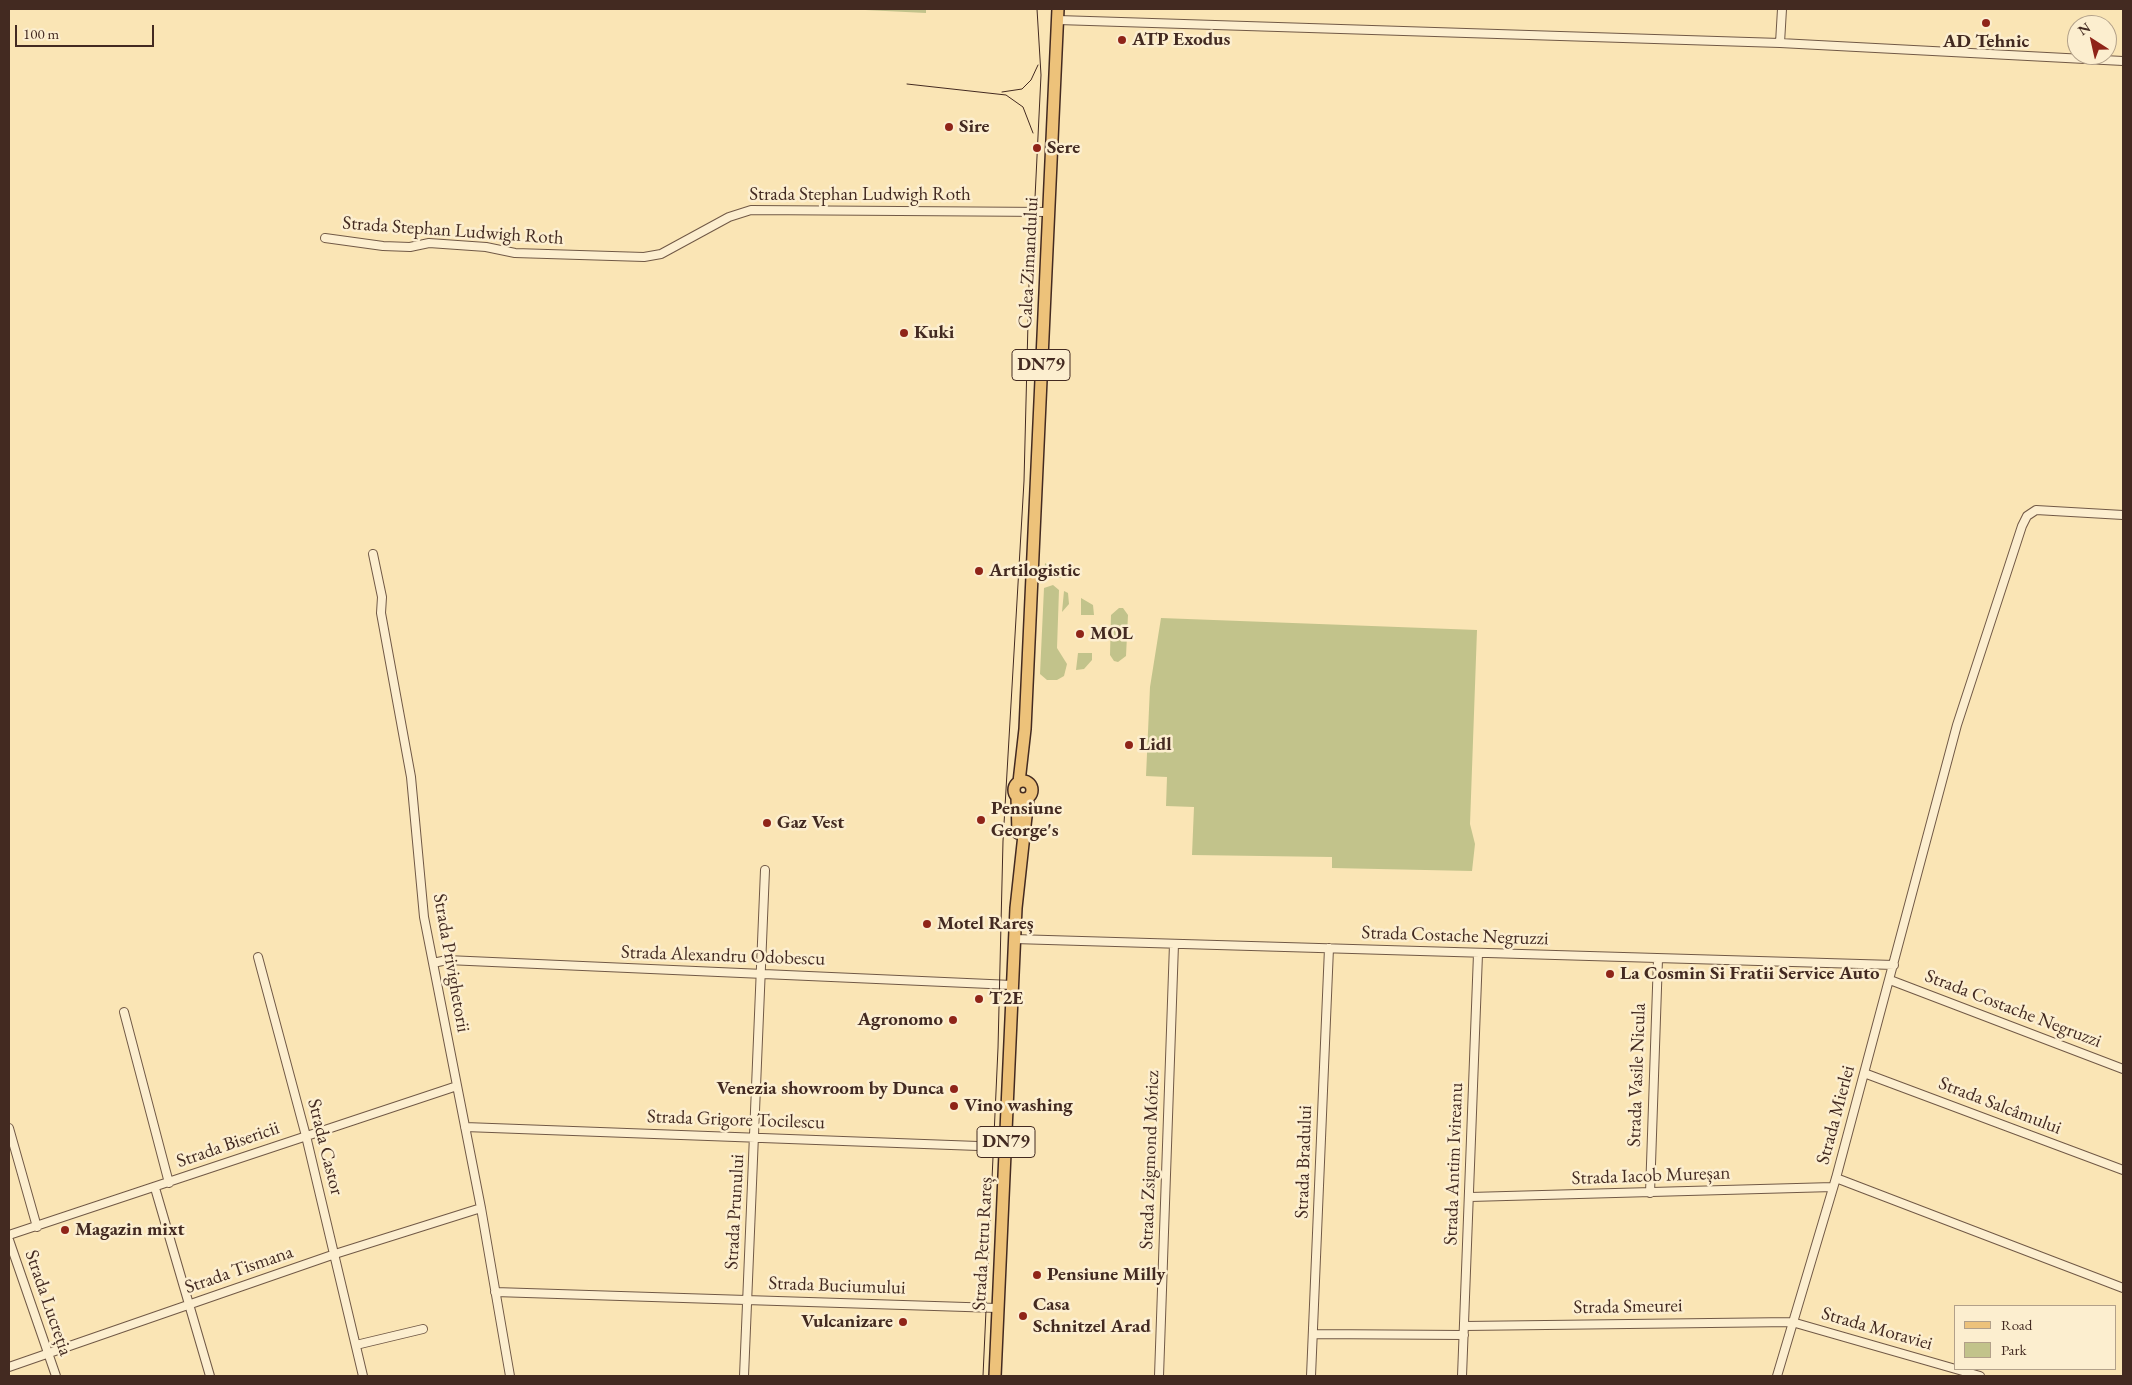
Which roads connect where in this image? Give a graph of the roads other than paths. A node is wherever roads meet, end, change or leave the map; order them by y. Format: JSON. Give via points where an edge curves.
{"nodes":[{"id":1,"x":1782,"y":9,"type":"edge"},
{"id":2,"x":1058,"y":15,"type":"edge"},
{"id":3,"x":1780,"y":43,"type":"junction"},
{"id":4,"x":2123,"y":61,"type":"edge"},
{"id":5,"x":1049,"y":212,"type":"junction"},
{"id":6,"x":324,"y":238,"type":"dead end"},
{"id":7,"x":2123,"y":515,"type":"edge"},
{"id":8,"x":372,"y":554,"type":"dead end"},
{"id":9,"x":765,"y":870,"type":"dead end"},
{"id":10,"x":1018,"y":874,"type":"joint"},
{"id":11,"x":1014,"y":939,"type":"junction"},
{"id":12,"x":1174,"y":944,"type":"junction"},
{"id":13,"x":1328,"y":948,"type":"junction"},
{"id":14,"x":1478,"y":954,"type":"junction"},
{"id":15,"x":258,"y":957,"type":"dead end"},
{"id":16,"x":1658,"y":959,"type":"junction"},
{"id":17,"x":433,"y":963,"type":"junction"},
{"id":18,"x":1894,"y":965,"type":"junction"},
{"id":19,"x":761,"y":973,"type":"junction"},
{"id":20,"x":1890,"y":980,"type":"junction"},
{"id":21,"x":1012,"y":986,"type":"junction"},
{"id":22,"x":124,"y":1012,"type":"dead end"},
{"id":23,"x":2123,"y":1069,"type":"edge"},
{"id":24,"x":1864,"y":1073,"type":"junction"},
{"id":25,"x":457,"y":1086,"type":"junction"},
{"id":26,"x":465,"y":1127,"type":"junction"},
{"id":27,"x":9,"y":1128,"type":"edge"},
{"id":28,"x":306,"y":1136,"type":"junction"},
{"id":29,"x":756,"y":1137,"type":"junction"},
{"id":30,"x":1005,"y":1147,"type":"junction"},
{"id":31,"x":2123,"y":1170,"type":"edge"},
{"id":32,"x":1836,"y":1178,"type":"junction"},
{"id":33,"x":169,"y":1182,"type":"junction"},
{"id":34,"x":1833,"y":1187,"type":"junction"},
{"id":35,"x":155,"y":1188,"type":"junction"},
{"id":36,"x":1650,"y":1193,"type":"junction"},
{"id":37,"x":1470,"y":1197,"type":"junction"},
{"id":38,"x":481,"y":1208,"type":"junction"},
{"id":39,"x":37,"y":1226,"type":"junction"},
{"id":40,"x":9,"y":1235,"type":"edge"},
{"id":41,"x":9,"y":1240,"type":"edge"},
{"id":42,"x":335,"y":1254,"type":"junction"},
{"id":43,"x":2123,"y":1288,"type":"edge"},
{"id":44,"x":495,"y":1292,"type":"junction"},
{"id":45,"x":747,"y":1299,"type":"junction"},
{"id":46,"x":189,"y":1304,"type":"junction"},
{"id":47,"x":998,"y":1308,"type":"junction"},
{"id":48,"x":1792,"y":1322,"type":"junction"},
{"id":49,"x":1464,"y":1326,"type":"junction"},
{"id":50,"x":423,"y":1328,"type":"dead end"},
{"id":51,"x":1313,"y":1334,"type":"junction"},
{"id":52,"x":1464,"y":1335,"type":"junction"},
{"id":53,"x":356,"y":1345,"type":"junction"},
{"id":54,"x":48,"y":1353,"type":"junction"},
{"id":55,"x":9,"y":1367,"type":"edge"},
{"id":56,"x":1954,"y":1369,"type":"edge"},
{"id":57,"x":1959,"y":1370,"type":"edge"},
{"id":58,"x":56,"y":1376,"type":"edge"},
{"id":59,"x":210,"y":1376,"type":"edge"},
{"id":60,"x":363,"y":1376,"type":"edge"},
{"id":61,"x":510,"y":1376,"type":"edge"},
{"id":62,"x":744,"y":1376,"type":"edge"},
{"id":63,"x":995,"y":1376,"type":"edge"},
{"id":64,"x":1159,"y":1376,"type":"edge"},
{"id":65,"x":1311,"y":1376,"type":"edge"},
{"id":66,"x":1462,"y":1376,"type":"edge"},
{"id":67,"x":1777,"y":1376,"type":"edge"},
{"id":68,"x":1980,"y":1376,"type":"edge"}],
"edges":[{"from":1,"to":3,"type":"street"},
{"from":2,"to":3,"type":"street"},
{"from":2,"to":5,"type":"main road","name":"Calea Zimandului","number":"DN79"},
{"from":3,"to":4,"type":"street"},
{"from":5,"to":6,"type":"street","name":"Strada Stephan Ludwigh Roth","via":[[751,210],[729,217],[661,254],[644,257],[515,252],[429,243],[410,247],[383,246]]},
{"from":5,"to":10,"type":"main road","name":"Calea Zimandului","number":"DN79","via":[[1023,783],[1014,789],[1022,797]]},
{"from":7,"to":18,"type":"street","name":"Strada Mierlei","via":[[2040,510],[2027,516],[1957,724]]},
{"from":8,"to":17,"type":"street","name":"Strada Privighetorii","via":[[411,776],[424,917]]},
{"from":9,"to":19,"type":"street","name":"Strada Prunului"},
{"from":10,"to":11,"type":"main road","name":"Strada Petru Rareș","number":"DN79"},
{"from":11,"to":12,"type":"street","name":"Strada Costache Negruzzi"},
{"from":11,"to":21,"type":"main road","name":"Strada Petru Rareș","number":"DN79"},
{"from":12,"to":13,"type":"street","name":"Strada Costache Negruzzi"},
{"from":12,"to":64,"type":"street","name":"Strada Zsigmond Móricz"},
{"from":13,"to":14,"type":"street","name":"Strada Costache Negruzzi"},
{"from":13,"to":51,"type":"street","name":"Strada Bradului"},
{"from":14,"to":16,"type":"street","name":"Strada Costache Negruzzi"},
{"from":14,"to":37,"type":"street","name":"Strada Antim Ivireanu"},
{"from":15,"to":28,"type":"street","name":"Strada Castor"},
{"from":16,"to":18,"type":"street","name":"Strada Costache Negruzzi"},
{"from":16,"to":36,"type":"street","name":"Strada Vasile Nicula"},
{"from":17,"to":19,"type":"street","name":"Strada Alexandru Odobescu","via":[[447,960]]},
{"from":17,"to":25,"type":"street","name":"Strada Privighetorii"},
{"from":18,"to":20,"type":"street","name":"Strada Mierlei"},
{"from":19,"to":21,"type":"street","name":"Strada Alexandru Odobescu"},
{"from":19,"to":29,"type":"street","name":"Strada Prunului"},
{"from":20,"to":23,"type":"street","name":"Strada Costache Negruzzi"},
{"from":20,"to":24,"type":"street","name":"Strada Mierlei"},
{"from":21,"to":30,"type":"main road","name":"Strada Petru Rareș","number":"DN79"},
{"from":22,"to":33,"type":"street"},
{"from":24,"to":31,"type":"street","name":"Strada Salcâmului"},
{"from":24,"to":32,"type":"street","name":"Strada Mierlei"},
{"from":25,"to":26,"type":"street","name":"Strada Privighetorii"},
{"from":25,"to":28,"type":"street","name":"Strada Bisericii"},
{"from":26,"to":29,"type":"street","name":"Strada Grigore Tocilescu"},
{"from":26,"to":38,"type":"street","name":"Strada Privighetorii"},
{"from":27,"to":39,"type":"street"},
{"from":28,"to":33,"type":"street","name":"Strada Bisericii"},
{"from":28,"to":42,"type":"street","name":"Strada Castor"},
{"from":29,"to":30,"type":"street","name":"Strada Grigore Tocilescu"},
{"from":29,"to":45,"type":"street","name":"Strada Prunului"},
{"from":30,"to":47,"type":"main road","name":"Strada Petru Rareș","number":"DN79"},
{"from":32,"to":34,"type":"street","name":"Strada Mierlei"},
{"from":32,"to":43,"type":"street"},
{"from":33,"to":35,"type":"street","name":"Strada Bisericii"},
{"from":34,"to":36,"type":"street","name":"Strada Iacob Mureșan"},
{"from":34,"to":48,"type":"street","name":"Strada Mierlei"},
{"from":35,"to":39,"type":"street","name":"Strada Bisericii"},
{"from":35,"to":46,"type":"street"},
{"from":36,"to":37,"type":"street","name":"Strada Iacob Mureșan"},
{"from":37,"to":49,"type":"street","name":"Strada Antim Ivireanu"},
{"from":38,"to":42,"type":"street","name":"Strada Tismana"},
{"from":38,"to":44,"type":"street","name":"Strada Privighetorii"},
{"from":39,"to":40,"type":"street","name":"Strada Bisericii"},
{"from":41,"to":54,"type":"street","name":"Strada Lucreția"},
{"from":42,"to":46,"type":"street","name":"Strada Tismana"},
{"from":42,"to":53,"type":"street","name":"Strada Castor"},
{"from":44,"to":45,"type":"street","name":"Strada Buciumului"},
{"from":44,"to":61,"type":"street","name":"Strada Privighetorii"},
{"from":45,"to":47,"type":"street","name":"Strada Buciumului"},
{"from":45,"to":62,"type":"street","name":"Strada Prunului"},
{"from":46,"to":54,"type":"street","name":"Strada Tismana"},
{"from":46,"to":59,"type":"street"},
{"from":47,"to":63,"type":"main road","name":"Strada Petru Rareș","number":"DN79"},
{"from":48,"to":49,"type":"street","name":"Strada Smeurei"},
{"from":48,"to":56,"type":"street","name":"Strada Moraviei"},
{"from":48,"to":67,"type":"street","name":"Strada Mierlei"},
{"from":49,"to":52,"type":"street","name":"Strada Antim Ivireanu"},
{"from":50,"to":53,"type":"street"},
{"from":51,"to":52,"type":"street"},
{"from":51,"to":65,"type":"street","name":"Strada Bradului"},
{"from":52,"to":66,"type":"street","name":"Strada Antim Ivireanu"},
{"from":53,"to":60,"type":"street","name":"Strada Castor"},
{"from":54,"to":55,"type":"street","name":"Strada Tismana"},
{"from":54,"to":58,"type":"street","name":"Strada Lucreția"},
{"from":57,"to":68,"type":"street","name":"Strada Moraviei"}]}
